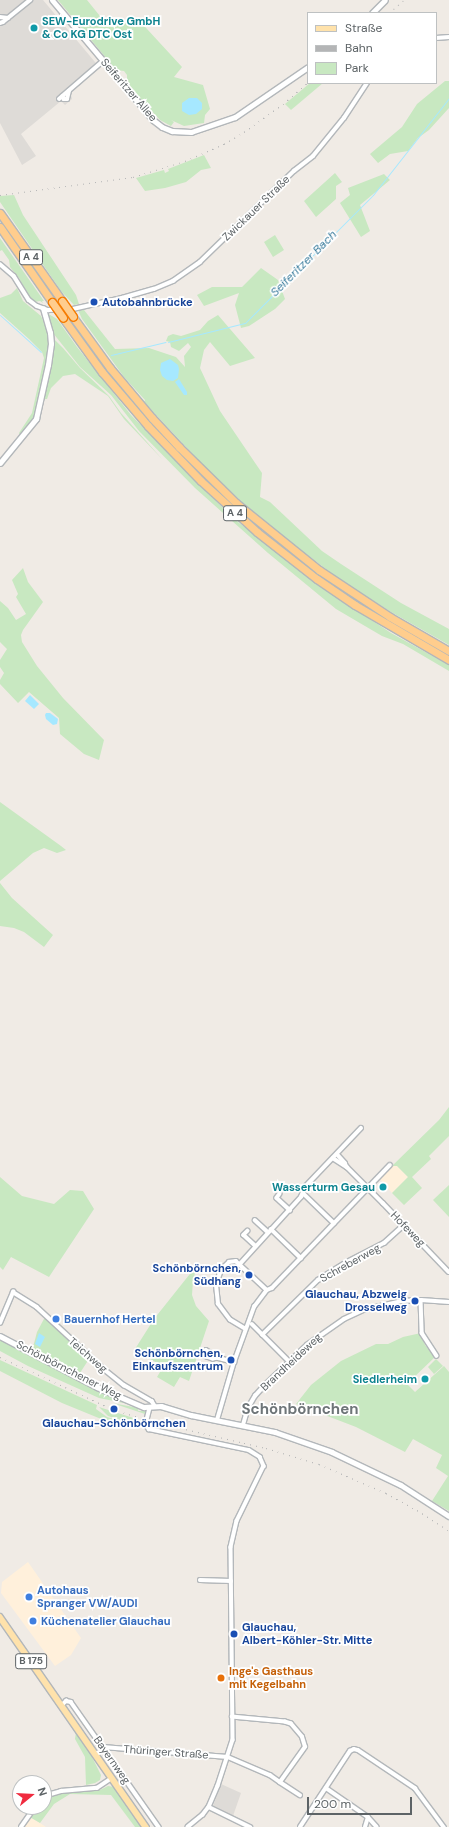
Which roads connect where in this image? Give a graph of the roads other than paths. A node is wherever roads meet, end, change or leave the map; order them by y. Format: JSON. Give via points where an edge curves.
{"nodes":[{"id":1,"x":30,"y":0,"type":"edge"},
{"id":2,"x":52,"y":0,"type":"edge"},
{"id":3,"x":385,"y":0,"type":"edge"},
{"id":4,"x":373,"y":12,"type":"edge"},
{"id":5,"x":9,"y":17,"type":"junction"},
{"id":6,"x":0,"y":18,"type":"edge"},
{"id":7,"x":0,"y":23,"type":"edge"},
{"id":8,"x":449,"y":37,"type":"edge"},
{"id":9,"x":437,"y":38,"type":"edge"},
{"id":10,"x":103,"y":61,"type":"junction"},
{"id":11,"x":307,"y":68,"type":"edge"},
{"id":12,"x":366,"y":84,"type":"edge"},
{"id":13,"x":61,"y":97,"type":"dead end"},
{"id":14,"x":0,"y":212,"type":"edge"},
{"id":15,"x":0,"y":227,"type":"edge"},
{"id":16,"x":0,"y":264,"type":"edge"},
{"id":17,"x":43,"y":309,"type":"junction"},
{"id":18,"x":0,"y":463,"type":"edge"},
{"id":19,"x":449,"y":651,"type":"edge"},
{"id":20,"x":449,"y":660,"type":"edge"},
{"id":21,"x":361,"y":1128,"type":"dead end"},
{"id":22,"x":337,"y":1154,"type":"junction"},
{"id":23,"x":333,"y":1158,"type":"junction"},
{"id":24,"x":390,"y":1165,"type":"dead end"},
{"id":25,"x":347,"y":1167,"type":"junction"},
{"id":26,"x":367,"y":1188,"type":"junction"},
{"id":27,"x":280,"y":1194,"type":"dead end"},
{"id":28,"x":304,"y":1194,"type":"junction"},
{"id":29,"x":290,"y":1210,"type":"junction"},
{"id":30,"x":255,"y":1220,"type":"dead end"},
{"id":31,"x":334,"y":1223,"type":"junction"},
{"id":32,"x":404,"y":1225,"type":"junction"},
{"id":33,"x":271,"y":1229,"type":"junction"},
{"id":34,"x":248,"y":1231,"type":"dead end"},
{"id":35,"x":268,"y":1232,"type":"junction"},
{"id":36,"x":256,"y":1246,"type":"junction"},
{"id":37,"x":301,"y":1258,"type":"junction"},
{"id":38,"x":240,"y":1264,"type":"junction"},
{"id":39,"x":449,"y":1272,"type":"edge"},
{"id":40,"x":267,"y":1290,"type":"junction"},
{"id":41,"x":421,"y":1300,"type":"junction"},
{"id":42,"x":449,"y":1302,"type":"edge"},
{"id":43,"x":0,"y":1323,"type":"edge"},
{"id":44,"x":252,"y":1324,"type":"dead end"},
{"id":45,"x":245,"y":1329,"type":"junction"},
{"id":46,"x":262,"y":1335,"type":"junction"},
{"id":47,"x":0,"y":1336,"type":"edge"},
{"id":48,"x":437,"y":1356,"type":"dead end"},
{"id":49,"x":219,"y":1358,"type":"dead end"},
{"id":50,"x":289,"y":1361,"type":"junction"},
{"id":51,"x":234,"y":1362,"type":"junction"},
{"id":52,"x":137,"y":1393,"type":"junction"},
{"id":53,"x":132,"y":1401,"type":"junction"},
{"id":54,"x":152,"y":1407,"type":"junction"},
{"id":55,"x":217,"y":1420,"type":"junction"},
{"id":56,"x":243,"y":1425,"type":"junction"},
{"id":57,"x":449,"y":1516,"type":"edge"},
{"id":58,"x":200,"y":1580,"type":"dead end"},
{"id":59,"x":231,"y":1580,"type":"junction"},
{"id":60,"x":0,"y":1617,"type":"edge"},
{"id":61,"x":62,"y":1705,"type":"junction"},
{"id":62,"x":232,"y":1717,"type":"junction"},
{"id":63,"x":103,"y":1747,"type":"junction"},
{"id":64,"x":228,"y":1757,"type":"junction"},
{"id":65,"x":112,"y":1778,"type":"junction"},
{"id":66,"x":280,"y":1782,"type":"junction"},
{"id":67,"x":326,"y":1788,"type":"junction"},
{"id":68,"x":52,"y":1794,"type":"edge"},
{"id":69,"x":300,"y":1795,"type":"dead end"},
{"id":70,"x":210,"y":1806,"type":"junction"},
{"id":71,"x":29,"y":1815,"type":"edge"},
{"id":72,"x":368,"y":1817,"type":"junction"},
{"id":73,"x":21,"y":1827,"type":"edge"},
{"id":74,"x":146,"y":1827,"type":"edge"},
{"id":75,"x":159,"y":1827,"type":"edge"},
{"id":76,"x":188,"y":1827,"type":"edge"},
{"id":77,"x":250,"y":1827,"type":"edge"},
{"id":78,"x":300,"y":1827,"type":"edge"},
{"id":79,"x":365,"y":1827,"type":"edge"},
{"id":80,"x":377,"y":1827,"type":"edge"},
{"id":81,"x":444,"y":1827,"type":"edge"}],
"edges":[{"from":1,"to":5,"type":"street"},
{"from":2,"to":10,"type":"main road","name":"Seiferitzer Allee"},
{"from":3,"to":4,"type":"main road"},
{"from":5,"to":6,"type":"street"},
{"from":5,"to":7,"type":"street"},
{"from":8,"to":9,"type":"street"},
{"from":10,"to":11,"type":"main road","name":"Seiferitzer Allee","via":[[156,122],[165,129],[179,132],[194,131],[240,115]]},
{"from":10,"to":13,"type":"street"},
{"from":12,"to":17,"type":"street","name":"Zwickauer Straße","via":[[344,118],[313,156],[294,170],[191,270],[160,286],[118,299],[69,309]]},
{"from":14,"to":19,"type":"highway","number":"A 4","bridge":true,"via":[[110,368],[179,447],[236,503],[318,570],[390,617]]},
{"from":15,"to":20,"type":"highway","number":"A 4","bridge":true,"via":[[102,372],[148,426],[201,481],[286,556],[355,605]]},
{"from":16,"to":17,"type":"street","via":[[14,276],[29,300]]},
{"from":17,"to":18,"type":"street","via":[[51,344],[36,419]]},
{"from":21,"to":22,"type":"street"},
{"from":22,"to":23,"type":"street"},
{"from":22,"to":25,"type":"street"},
{"from":23,"to":25,"type":"street"},
{"from":23,"to":28,"type":"street","via":[[305,1188]]},
{"from":24,"to":26,"type":"street"},
{"from":25,"to":26,"type":"street","name":"Hofeweg"},
{"from":26,"to":31,"type":"street"},
{"from":26,"to":32,"type":"street","name":"Hofeweg"},
{"from":27,"to":29,"type":"street","via":[[277,1198]]},
{"from":28,"to":29,"type":"street"},
{"from":28,"to":31,"type":"street"},
{"from":29,"to":33,"type":"street"},
{"from":30,"to":35,"type":"street"},
{"from":31,"to":37,"type":"street"},
{"from":32,"to":39,"type":"street","name":"Hofeweg"},
{"from":32,"to":46,"type":"street","name":"Schreberweg","via":[[384,1243],[318,1280]]},
{"from":33,"to":35,"type":"street"},
{"from":33,"to":37,"type":"street"},
{"from":34,"to":36,"type":"street","via":[[244,1235]]},
{"from":35,"to":36,"type":"street"},
{"from":36,"to":38,"type":"street"},
{"from":37,"to":40,"type":"street"},
{"from":38,"to":40,"type":"street"},
{"from":38,"to":45,"type":"street","via":[[233,1261],[226,1265],[218,1278],[215,1291],[218,1304],[225,1315]]},
{"from":40,"to":45,"type":"street","via":[[254,1307]]},
{"from":41,"to":42,"type":"street","name":"Brandheideweg"},
{"from":41,"to":48,"type":"street","via":[[422,1332]]},
{"from":41,"to":50,"type":"street","name":"Brandheideweg","via":[[402,1301],[363,1310],[322,1333]]},
{"from":43,"to":52,"type":"street","name":"Teichweg","via":[[13,1292],[37,1307],[104,1369]]},
{"from":44,"to":46,"type":"street"},
{"from":45,"to":51,"type":"street"},
{"from":46,"to":50,"type":"street"},
{"from":47,"to":53,"type":"street","name":"Schönbörnchener Weg","via":[[97,1387]]},
{"from":49,"to":51,"type":"street"},
{"from":50,"to":56,"type":"street","name":"Brandheideweg","via":[[255,1396]]},
{"from":51,"to":55,"type":"street"},
{"from":52,"to":53,"type":"street"},
{"from":52,"to":54,"type":"street","name":"Teichweg","via":[[152,1401]]},
{"from":53,"to":54,"type":"street","name":"Schönbörnchener Weg","via":[[144,1407]]},
{"from":54,"to":55,"type":"street","name":"Schönbörnchener Weg","via":[[161,1406]]},
{"from":54,"to":59,"type":"street","via":[[146,1424],[149,1429],[249,1450],[263,1462],[263,1472],[233,1533]]},
{"from":55,"to":56,"type":"street","name":"Schönbörnchener Weg"},
{"from":56,"to":57,"type":"street","name":"Schönbörnchener Weg","via":[[275,1432],[332,1452],[401,1485]]},
{"from":58,"to":59,"type":"street"},
{"from":59,"to":62,"type":"street"},
{"from":60,"to":61,"type":"main road","number":"B 175"},
{"from":61,"to":63,"type":"street","name":"Bayernweg","via":[[66,1701],[71,1702]]},
{"from":61,"to":65,"type":"main road","number":"B 175"},
{"from":62,"to":64,"type":"street","via":[[232,1740]]},
{"from":62,"to":66,"type":"street","via":[[285,1722],[292,1724],[302,1737],[305,1747]]},
{"from":63,"to":64,"type":"street","name":"Thüringer Straße"},
{"from":63,"to":75,"type":"street","name":"Bayernweg"},
{"from":64,"to":66,"type":"street","name":"Thüringer Straße"},
{"from":64,"to":70,"type":"street"},
{"from":65,"to":68,"type":"street","via":[[97,1788]]},
{"from":65,"to":74,"type":"main road","number":"B 175"},
{"from":66,"to":69,"type":"street","name":"Thüringer Straße"},
{"from":67,"to":72,"type":"street"},
{"from":67,"to":78,"type":"street"},
{"from":67,"to":81,"type":"street","via":[[350,1752],[358,1750],[415,1788]]},
{"from":70,"to":76,"type":"street"},
{"from":70,"to":77,"type":"street"},
{"from":71,"to":73,"type":"street"},
{"from":72,"to":79,"type":"street"},
{"from":72,"to":80,"type":"street"}]}
